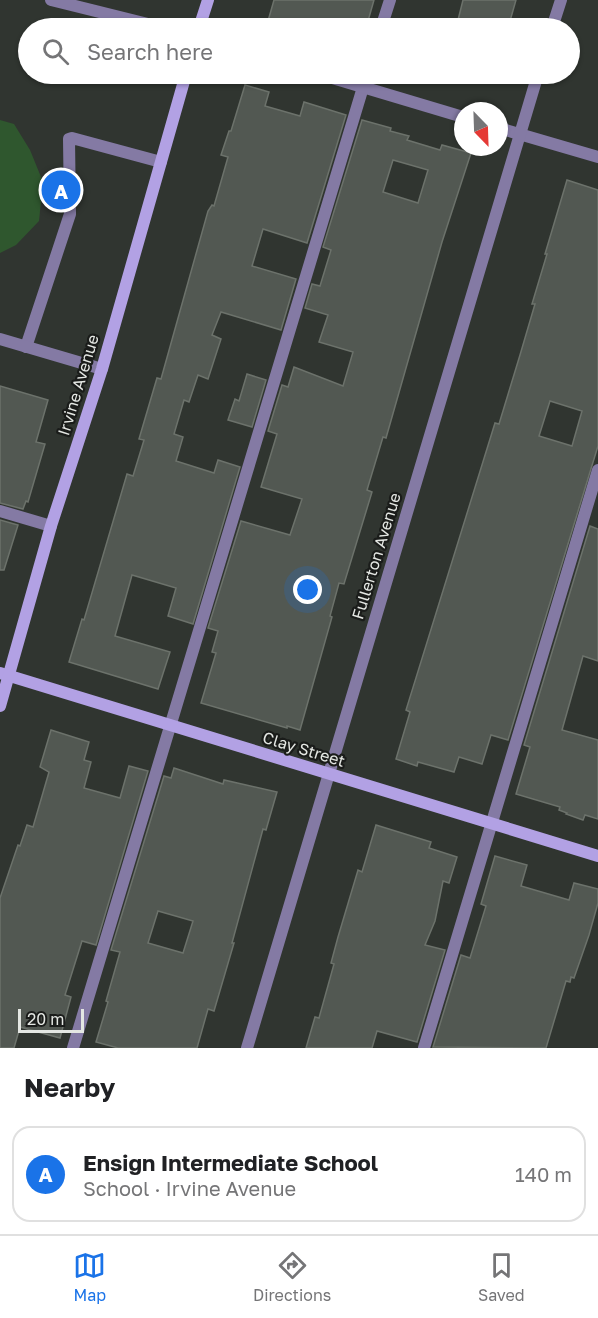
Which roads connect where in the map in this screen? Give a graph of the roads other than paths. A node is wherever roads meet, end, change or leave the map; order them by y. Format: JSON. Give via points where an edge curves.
{"nodes":[{"id":1,"x":51,"y":0,"type":"edge"},
{"id":2,"x":208,"y":0,"type":"edge"},
{"id":3,"x":390,"y":0,"type":"edge"},
{"id":4,"x":561,"y":0,"type":"edge"},
{"id":5,"x":124,"y":18,"type":"edge"},
{"id":6,"x":202,"y":18,"type":"edge"},
{"id":7,"x":384,"y":18,"type":"edge"},
{"id":8,"x":555,"y":18,"type":"edge"},
{"id":9,"x":183,"y":84,"type":"edge"},
{"id":10,"x":353,"y":84,"type":"edge"},
{"id":11,"x":364,"y":84,"type":"edge"},
{"id":12,"x":535,"y":84,"type":"edge"},
{"id":13,"x":363,"y":87,"type":"junction"},
{"id":14,"x":454,"y":114,"type":"edge"},
{"id":15,"x":508,"y":131,"type":"edge"},
{"id":16,"x":520,"y":134,"type":"junction"},
{"id":17,"x":598,"y":157,"type":"edge"},
{"id":18,"x":161,"y":162,"type":"junction"},
{"id":19,"x":0,"y":339,"type":"edge"},
{"id":20,"x":26,"y":346,"type":"junction"},
{"id":21,"x":102,"y":369,"type":"junction"},
{"id":22,"x":598,"y":470,"type":"edge"},
{"id":23,"x":0,"y":511,"type":"edge"},
{"id":24,"x":51,"y":526,"type":"junction"},
{"id":25,"x":5,"y":674,"type":"edge"},
{"id":26,"x":0,"y":706,"type":"edge"},
{"id":27,"x":172,"y":725,"type":"junction"},
{"id":28,"x":327,"y":774,"type":"junction"},
{"id":29,"x":493,"y":824,"type":"junction"},
{"id":30,"x":598,"y":856,"type":"edge"},
{"id":31,"x":73,"y":1048,"type":"edge"},
{"id":32,"x":247,"y":1048,"type":"edge"},
{"id":33,"x":424,"y":1048,"type":"edge"}],
"edges":[{"from":1,"to":5,"type":"street"},
{"from":2,"to":6,"type":"main road"},
{"from":3,"to":7,"type":"street"},
{"from":4,"to":8,"type":"street"},
{"from":9,"to":18,"type":"main road","name":"Irvine Avenue"},
{"from":10,"to":13,"type":"street"},
{"from":11,"to":13,"type":"street"},
{"from":12,"to":16,"type":"street","name":"Fullerton Avenue"},
{"from":13,"to":14,"type":"street"},
{"from":13,"to":27,"type":"street"},
{"from":15,"to":16,"type":"street"},
{"from":16,"to":17,"type":"street"},
{"from":16,"to":28,"type":"street","name":"Fullerton Avenue"},
{"from":18,"to":20,"type":"street","via":[[69,139],[70,214]]},
{"from":18,"to":21,"type":"main road","name":"Irvine Avenue"},
{"from":19,"to":20,"type":"street"},
{"from":20,"to":21,"type":"street"},
{"from":21,"to":24,"type":"main road","name":"Irvine Avenue"},
{"from":22,"to":29,"type":"street"},
{"from":23,"to":24,"type":"street"},
{"from":24,"to":25,"type":"main road","name":"Irvine Avenue"},
{"from":25,"to":26,"type":"main road","name":"Irvine Avenue"},
{"from":25,"to":27,"type":"main road","name":"Clay Street"},
{"from":27,"to":28,"type":"main road","name":"Clay Street"},
{"from":27,"to":31,"type":"street"},
{"from":28,"to":29,"type":"main road","name":"Clay Street"},
{"from":28,"to":32,"type":"street","name":"Fullerton Avenue"},
{"from":29,"to":30,"type":"main road","name":"Clay Street"},
{"from":29,"to":33,"type":"street"}]}
